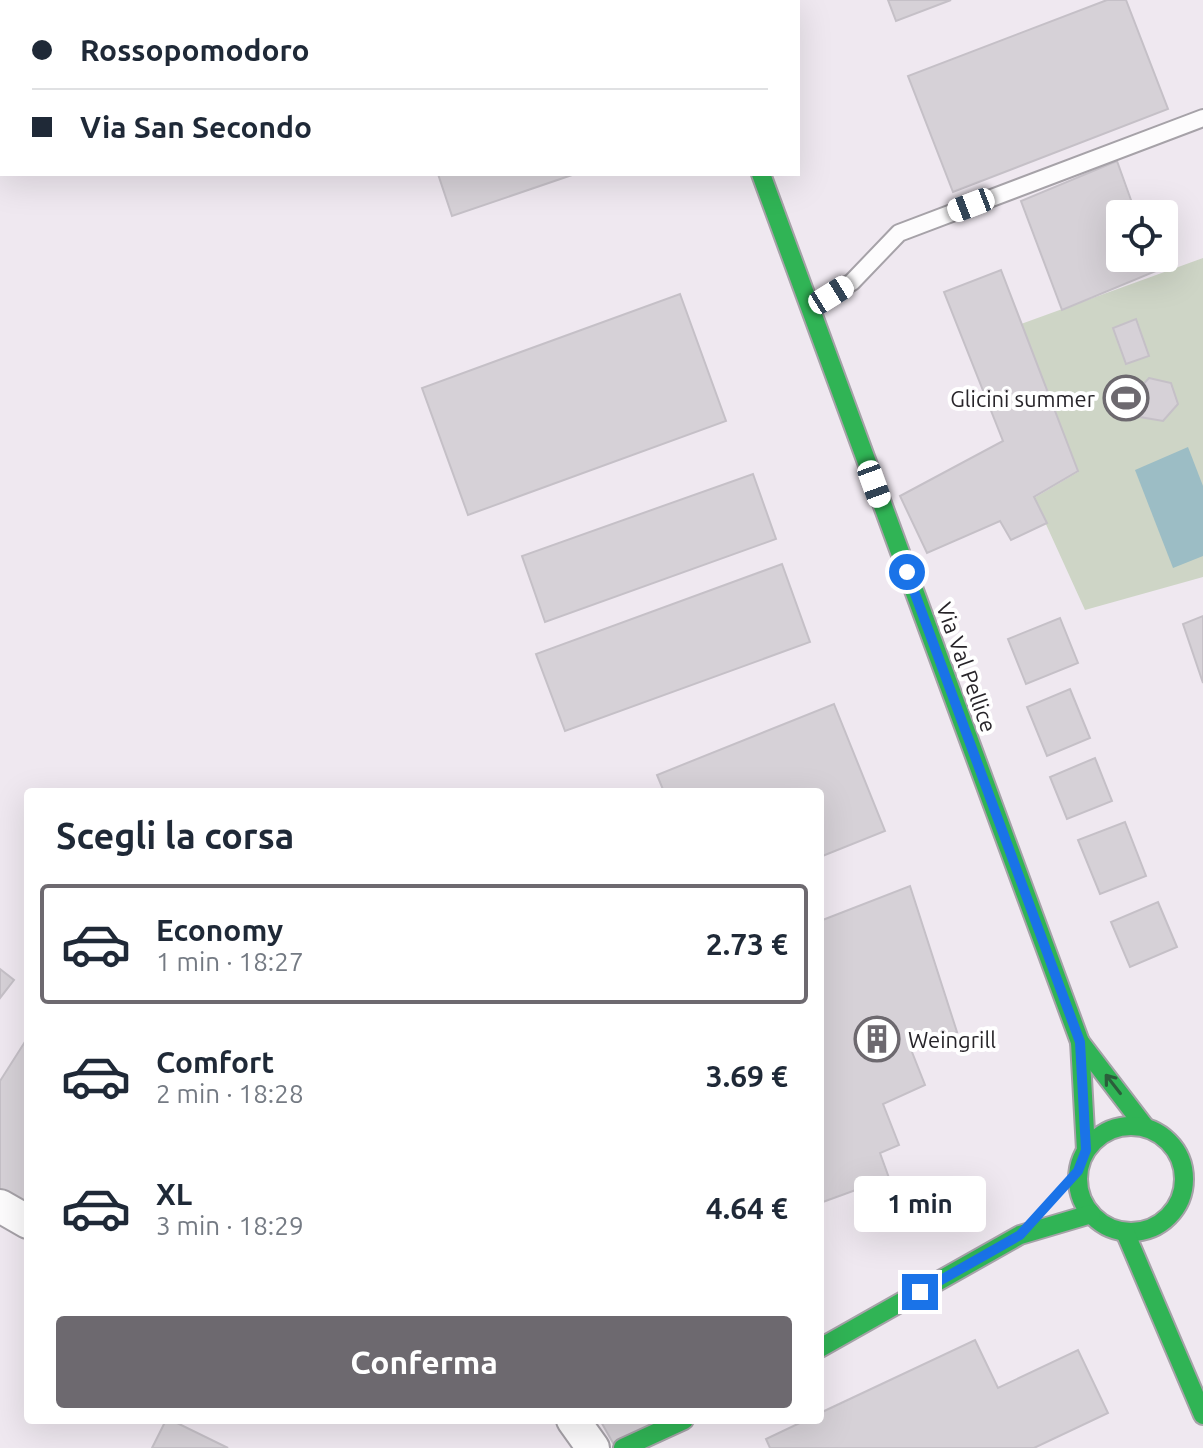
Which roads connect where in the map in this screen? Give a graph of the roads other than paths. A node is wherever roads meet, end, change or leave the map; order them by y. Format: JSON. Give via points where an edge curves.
{"nodes":[{"id":1,"x":1203,"y":118,"type":"edge"},
{"id":2,"x":762,"y":176,"type":"edge"},
{"id":3,"x":809,"y":308,"type":"junction"},
{"id":4,"x":1080,"y":1042,"type":"junction"},
{"id":5,"x":1145,"y":1127,"type":"junction"},
{"id":6,"x":1192,"y":1136,"type":"dead end"},
{"id":7,"x":1169,"y":1140,"type":"junction"},
{"id":8,"x":1086,"y":1150,"type":"junction"},
{"id":9,"x":1078,"y":1171,"type":"junction"},
{"id":10,"x":1203,"y":1175,"type":"edge"},
{"id":11,"x":1184,"y":1190,"type":"junction"},
{"id":12,"x":0,"y":1206,"type":"edge"},
{"id":13,"x":1091,"y":1214,"type":"junction"},
{"id":14,"x":1167,"y":1219,"type":"junction"},
{"id":15,"x":24,"y":1220,"type":"edge"},
{"id":16,"x":1125,"y":1232,"type":"junction"},
{"id":17,"x":1020,"y":1235,"type":"junction"},
{"id":18,"x":1166,"y":1244,"type":"dead end"},
{"id":19,"x":1165,"y":1269,"type":"dead end"},
{"id":20,"x":1163,"y":1315,"type":"junction"},
{"id":21,"x":824,"y":1346,"type":"edge"},
{"id":22,"x":1203,"y":1415,"type":"edge"},
{"id":23,"x":576,"y":1424,"type":"edge"},
{"id":24,"x":675,"y":1424,"type":"edge"},
{"id":25,"x":593,"y":1448,"type":"edge"},
{"id":26,"x":623,"y":1448,"type":"edge"}],
"edges":[{"from":1,"to":3,"type":"lane","via":[[899,233],[852,282]]},
{"from":2,"to":3,"type":"street","name":"Via Val Pellice"},
{"from":3,"to":4,"type":"street","name":"Via Val Pellice"},
{"from":5,"to":4,"type":"street","one_way":true},
{"from":4,"to":8,"type":"street"},
{"from":5,"to":7,"type":"street"},
{"from":5,"to":8,"type":"street","via":[[1109,1130]]},
{"from":6,"to":7,"type":"street"},
{"from":7,"to":11,"type":"street","via":[[1182,1162]]},
{"from":8,"to":9,"type":"street"},
{"from":9,"to":13,"type":"street","via":[[1079,1190]]},
{"from":9,"to":17,"type":"street"},
{"from":10,"to":11,"type":"street"},
{"from":11,"to":14,"type":"street"},
{"from":12,"to":15,"type":"street"},
{"from":13,"to":16,"type":"street"},
{"from":13,"to":17,"type":"street"},
{"from":14,"to":16,"type":"street","via":[[1148,1230]]},
{"from":14,"to":18,"type":"street"},
{"from":16,"to":20,"type":"street"},
{"from":17,"to":21,"type":"street"},
{"from":19,"to":20,"type":"street"},
{"from":20,"to":22,"type":"street"},
{"from":23,"to":25,"type":"street"},
{"from":24,"to":26,"type":"street"}]}
